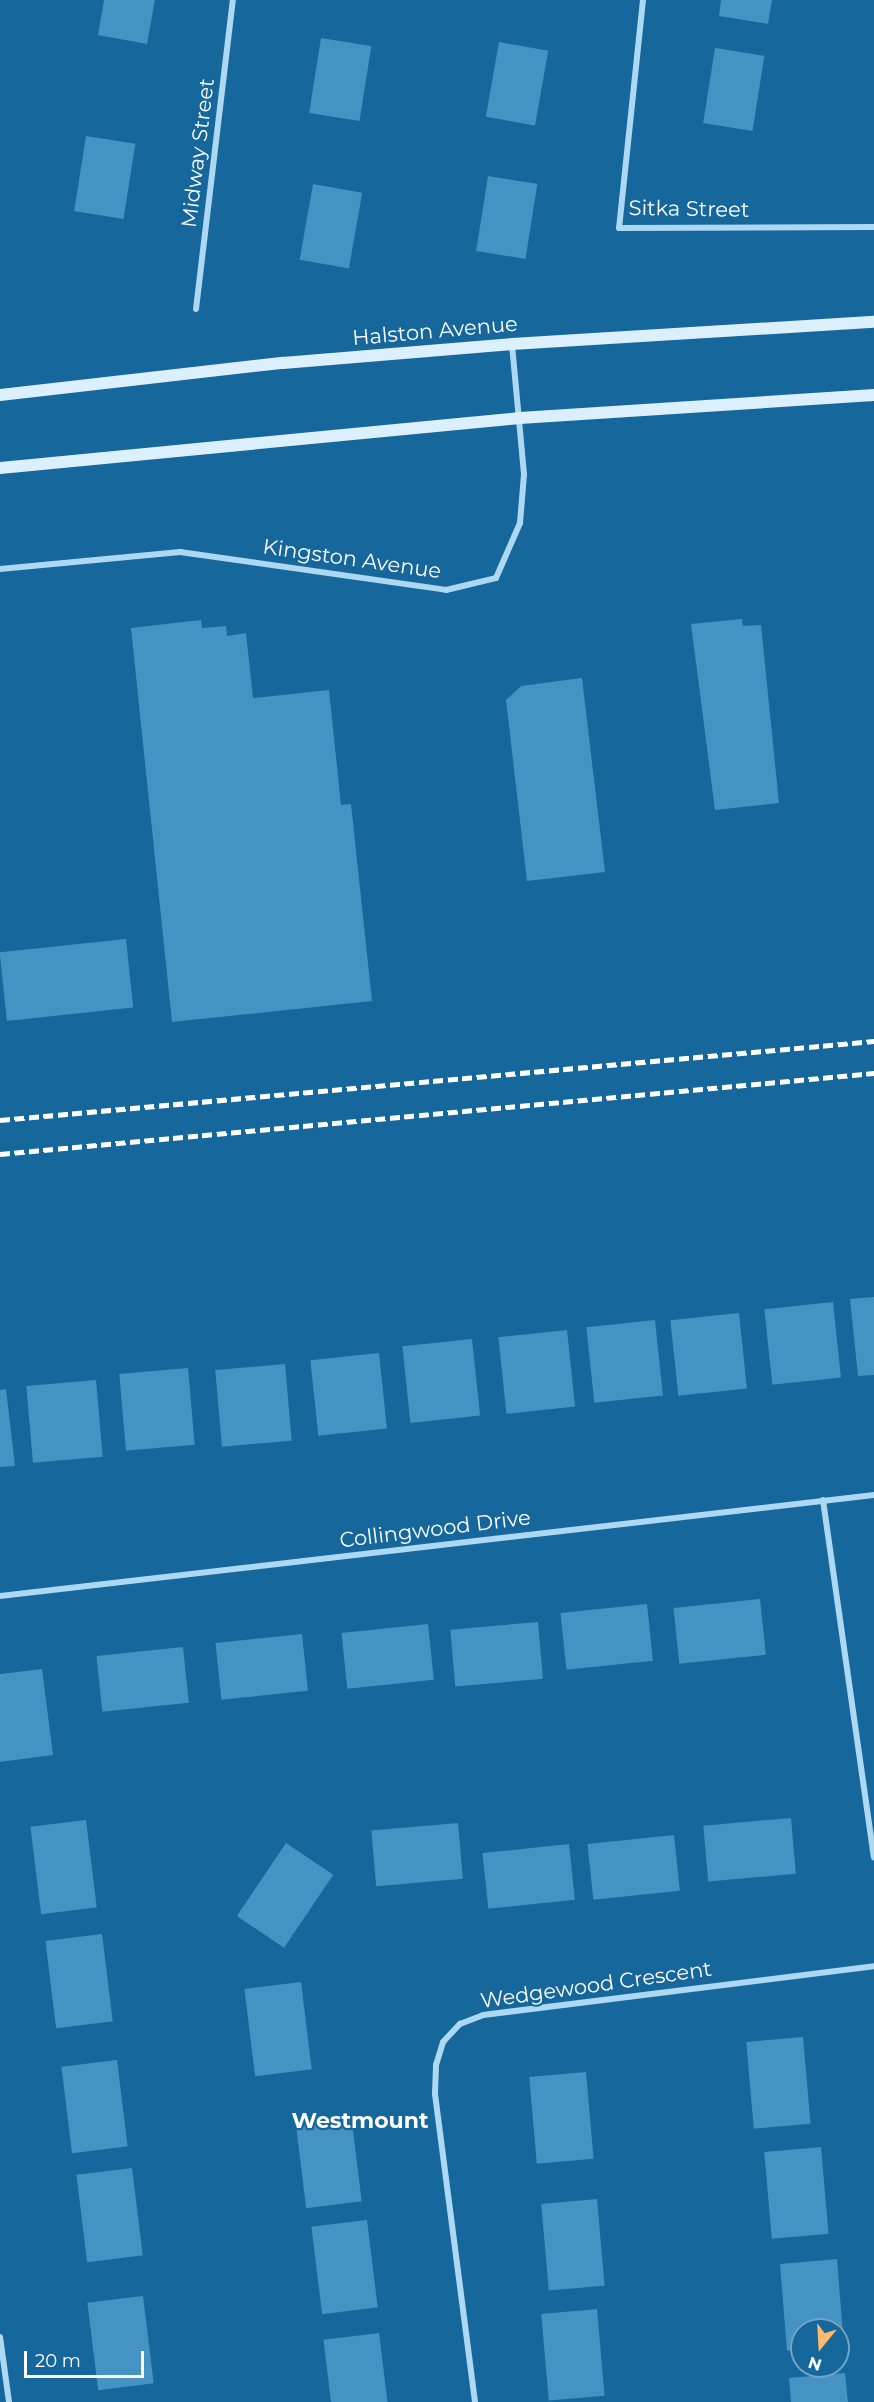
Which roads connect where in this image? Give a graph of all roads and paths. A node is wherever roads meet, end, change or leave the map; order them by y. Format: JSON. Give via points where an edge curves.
{"nodes":[{"id":1,"x":233,"y":0,"type":"edge"},
{"id":2,"x":644,"y":0,"type":"edge"},
{"id":3,"x":874,"y":227,"type":"edge"},
{"id":4,"x":196,"y":309,"type":"dead end"},
{"id":5,"x":874,"y":322,"type":"edge"},
{"id":6,"x":512,"y":344,"type":"junction"},
{"id":7,"x":0,"y":395,"type":"edge"},
{"id":8,"x":874,"y":395,"type":"edge"},
{"id":9,"x":520,"y":418,"type":"junction"},
{"id":10,"x":0,"y":468,"type":"edge"},
{"id":11,"x":0,"y":569,"type":"edge"},
{"id":12,"x":874,"y":1495,"type":"edge"},
{"id":13,"x":823,"y":1500,"type":"junction"},
{"id":14,"x":0,"y":1596,"type":"edge"},
{"id":15,"x":874,"y":1857,"type":"edge"},
{"id":16,"x":874,"y":1966,"type":"edge"},
{"id":17,"x":0,"y":2337,"type":"edge"},
{"id":18,"x":9,"y":2402,"type":"edge"},
{"id":19,"x":475,"y":2402,"type":"edge"}],
"edges":[{"from":1,"to":4,"type":"street","name":"Midway Street"},
{"from":2,"to":3,"type":"street","name":"Sitka Street","via":[[619,228]]},
{"from":5,"to":6,"type":"main road","name":"Halston Avenue"},
{"from":6,"to":7,"type":"main road","name":"Halston Avenue","via":[[283,363]]},
{"from":6,"to":9,"type":"street","name":"Kingston Avenue"},
{"from":8,"to":9,"type":"main road"},
{"from":9,"to":10,"type":"main road"},
{"from":9,"to":11,"type":"street","name":"Kingston Avenue","via":[[524,474],[520,522],[496,578],[446,590],[180,552]]},
{"from":12,"to":13,"type":"street","name":"Collingwood Drive"},
{"from":13,"to":14,"type":"street","name":"Collingwood Drive"},
{"from":13,"to":15,"type":"street"},
{"from":16,"to":19,"type":"street","name":"Wedgewood Crescent","via":[[483,2015],[460,2024],[443,2042],[436,2065],[435,2094]]},
{"from":17,"to":18,"type":"street"}]}
